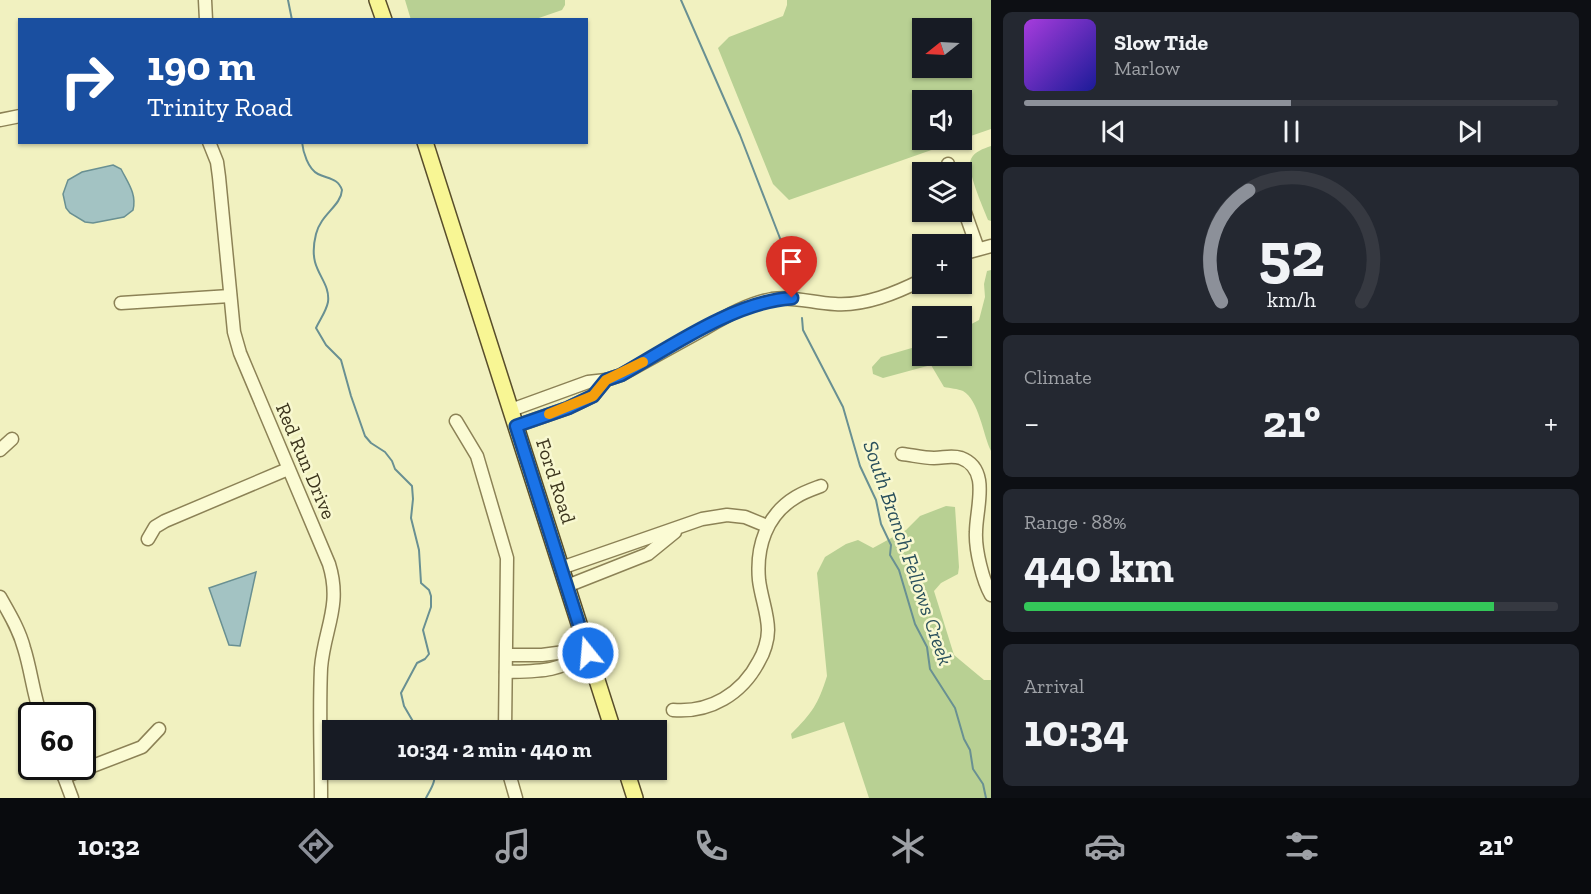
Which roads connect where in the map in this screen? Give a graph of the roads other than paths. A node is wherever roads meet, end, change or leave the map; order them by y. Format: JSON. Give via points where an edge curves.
{"nodes":[{"id":1,"x":205,"y":0,"type":"edge"},
{"id":2,"x":377,"y":0,"type":"edge"},
{"id":3,"x":206,"y":18,"type":"edge"},
{"id":4,"x":383,"y":18,"type":"edge"},
{"id":5,"x":18,"y":116,"type":"edge"},
{"id":6,"x":0,"y":120,"type":"edge"},
{"id":7,"x":210,"y":144,"type":"edge"},
{"id":8,"x":426,"y":144,"type":"edge"},
{"id":9,"x":968,"y":222,"type":"edge"},
{"id":10,"x":991,"y":246,"type":"edge"},
{"id":11,"x":978,"y":249,"type":"junction"},
{"id":12,"x":972,"y":252,"type":"edge"},
{"id":13,"x":912,"y":284,"type":"edge"},
{"id":14,"x":230,"y":296,"type":"junction"},
{"id":15,"x":122,"y":303,"type":"dead end"},
{"id":16,"x":606,"y":380,"type":"junction"},
{"id":17,"x":511,"y":410,"type":"junction"},
{"id":18,"x":456,"y":421,"type":"dead end"},
{"id":19,"x":516,"y":426,"type":"junction"},
{"id":20,"x":12,"y":439,"type":"dead end"},
{"id":21,"x":0,"y":450,"type":"edge"},
{"id":22,"x":902,"y":454,"type":"dead end"},
{"id":23,"x":288,"y":469,"type":"junction"},
{"id":24,"x":821,"y":486,"type":"dead end"},
{"id":25,"x":767,"y":526,"type":"junction"},
{"id":26,"x":682,"y":527,"type":"junction"},
{"id":27,"x":148,"y":539,"type":"dead end"},
{"id":28,"x":631,"y":545,"type":"junction"},
{"id":29,"x":636,"y":560,"type":"junction"},
{"id":30,"x":561,"y":568,"type":"junction"},
{"id":31,"x":567,"y":586,"type":"junction"},
{"id":32,"x":991,"y":595,"type":"edge"},
{"id":33,"x":0,"y":597,"type":"edge"},
{"id":34,"x":588,"y":653,"type":"junction"},
{"id":35,"x":507,"y":655,"type":"junction"},
{"id":36,"x":506,"y":672,"type":"junction"},
{"id":37,"x":36,"y":702,"type":"edge"},
{"id":38,"x":673,"y":710,"type":"dead end"},
{"id":39,"x":505,"y":720,"type":"edge"},
{"id":40,"x":610,"y":720,"type":"edge"},
{"id":41,"x":159,"y":729,"type":"dead end"},
{"id":42,"x":96,"y":761,"type":"edge"},
{"id":43,"x":65,"y":780,"type":"edge"},
{"id":44,"x":511,"y":780,"type":"edge"},
{"id":45,"x":629,"y":780,"type":"edge"},
{"id":46,"x":72,"y":798,"type":"edge"},
{"id":47,"x":321,"y":798,"type":"edge"},
{"id":48,"x":516,"y":798,"type":"edge"},
{"id":49,"x":635,"y":798,"type":"edge"}],
"edges":[{"from":1,"to":3,"type":"street"},
{"from":2,"to":4,"type":"main road"},
{"from":5,"to":6,"type":"street"},
{"from":7,"to":14,"type":"street","name":"Red Run Drive","via":[[219,177]]},
{"from":8,"to":17,"type":"main road","name":"Ford Road"},
{"from":9,"to":11,"type":"street"},
{"from":10,"to":11,"type":"street"},
{"from":11,"to":12,"type":"street"},
{"from":13,"to":16,"type":"street","via":[[854,303],[771,299],[730,315]]},
{"from":14,"to":15,"type":"street"},
{"from":14,"to":23,"type":"street","name":"Red Run Drive","via":[[240,353]]},
{"from":16,"to":17,"type":"street","via":[[588,382]]},
{"from":16,"to":19,"type":"street","via":[[593,396]]},
{"from":17,"to":19,"type":"main road","name":"Ford Road"},
{"from":18,"to":35,"type":"street","via":[[477,456],[505,548]]},
{"from":19,"to":30,"type":"main road","name":"Ford Road"},
{"from":20,"to":21,"type":"street"},
{"from":22,"to":32,"type":"street","via":[[963,459],[981,477],[976,533],[983,575]]},
{"from":23,"to":27,"type":"street","via":[[165,521],[155,527]]},
{"from":23,"to":47,"type":"street","name":"Red Run Drive","via":[[329,564],[334,586],[334,607],[321,670]]},
{"from":24,"to":25,"type":"street","via":[[795,497]]},
{"from":25,"to":26,"type":"street","via":[[727,515]]},
{"from":25,"to":38,"type":"street","via":[[758,560],[768,632],[758,664],[726,699],[709,707]]},
{"from":26,"to":28,"type":"street"},
{"from":26,"to":29,"type":"street"},
{"from":28,"to":29,"type":"street"},
{"from":28,"to":30,"type":"street"},
{"from":29,"to":31,"type":"street"},
{"from":30,"to":31,"type":"main road","name":"Ford Road"},
{"from":31,"to":34,"type":"main road","name":"Ford Road"},
{"from":33,"to":37,"type":"street","via":[[24,646]]},
{"from":34,"to":35,"type":"street"},
{"from":34,"to":36,"type":"street","via":[[546,671]]},
{"from":34,"to":40,"type":"main road","name":"Ford Road"},
{"from":35,"to":36,"type":"street"},
{"from":36,"to":39,"type":"street"},
{"from":41,"to":42,"type":"street","via":[[142,747]]},
{"from":43,"to":46,"type":"street"},
{"from":44,"to":48,"type":"street"},
{"from":45,"to":49,"type":"main road"}]}
